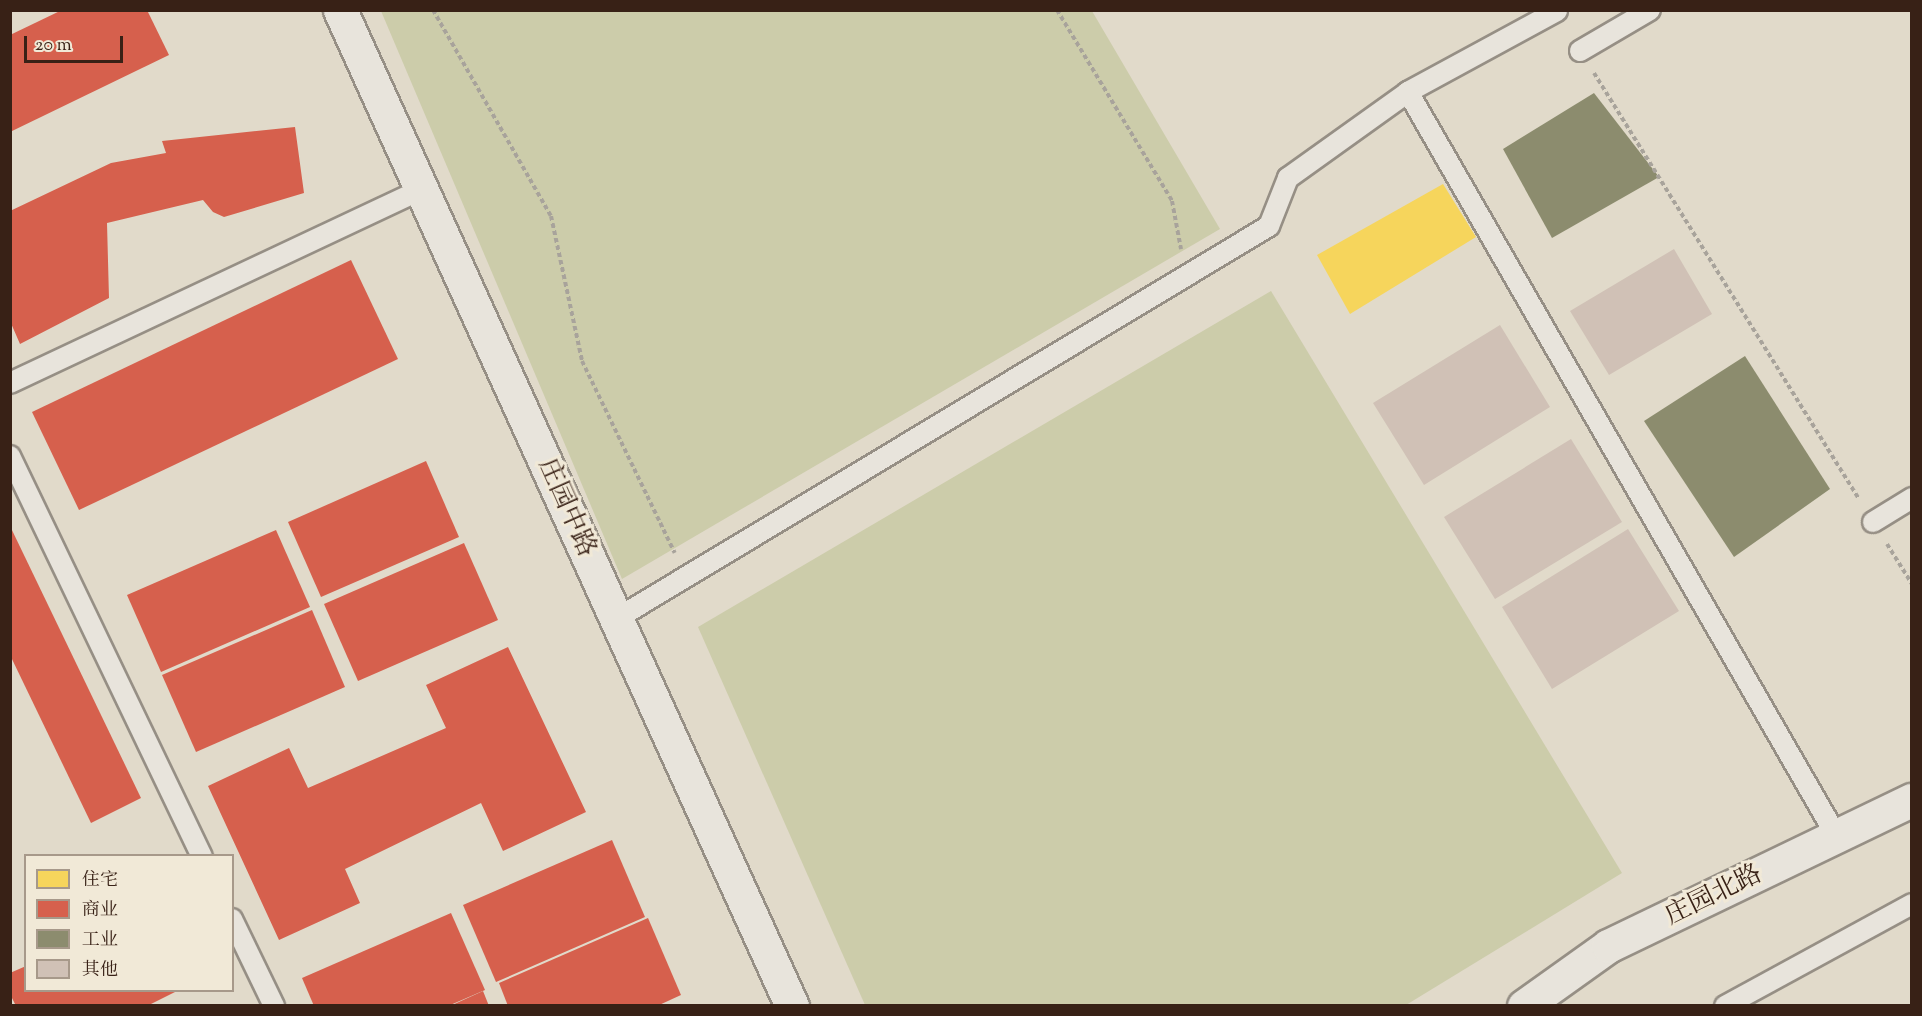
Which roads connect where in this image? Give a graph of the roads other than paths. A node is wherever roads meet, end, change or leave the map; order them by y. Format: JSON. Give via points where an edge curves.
{"nodes":[{"id":1,"x":340,"y":10,"type":"edge"},
{"id":2,"x":1650,"y":10,"type":"edge"},
{"id":3,"x":1557,"y":11,"type":"edge"},
{"id":4,"x":1580,"y":51,"type":"road end"},
{"id":5,"x":1408,"y":92,"type":"junction"},
{"id":6,"x":421,"y":190,"type":"junction"},
{"id":7,"x":10,"y":383,"type":"edge"},
{"id":8,"x":10,"y":456,"type":"edge"},
{"id":9,"x":1911,"y":498,"type":"edge"},
{"id":10,"x":1873,"y":522,"type":"road end"},
{"id":11,"x":616,"y":619,"type":"junction"},
{"id":12,"x":1911,"y":800,"type":"edge"},
{"id":13,"x":1837,"y":837,"type":"junction"},
{"id":14,"x":202,"y":854,"type":"edge"},
{"id":15,"x":1911,"y":904,"type":"edge"},
{"id":16,"x":234,"y":923,"type":"edge"},
{"id":17,"x":274,"y":1005,"type":"edge"},
{"id":18,"x":792,"y":1005,"type":"edge"},
{"id":19,"x":1524,"y":1005,"type":"edge"},
{"id":20,"x":1725,"y":1005,"type":"edge"}],
"edges":[{"from":1,"to":6,"type":"street","name":"庄园中路"},
{"from":2,"to":4,"type":"lane"},
{"from":3,"to":5,"type":"lane"},
{"from":5,"to":11,"type":"lane","via":[[1288,178],[1269,226]]},
{"from":5,"to":13,"type":"lane"},
{"from":6,"to":7,"type":"lane"},
{"from":6,"to":11,"type":"street","name":"庄园中路"},
{"from":8,"to":14,"type":"lane"},
{"from":9,"to":10,"type":"lane"},
{"from":11,"to":18,"type":"street","name":"庄园中路"},
{"from":12,"to":13,"type":"street","name":"庄园北路"},
{"from":13,"to":19,"type":"street","name":"庄园北路","via":[[1608,946]]},
{"from":15,"to":20,"type":"lane"},
{"from":16,"to":17,"type":"lane"}]}
